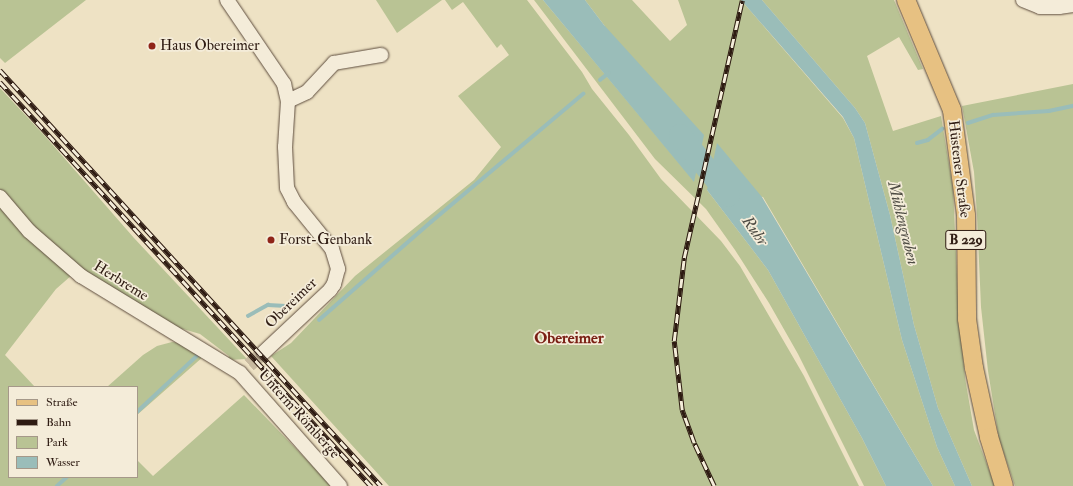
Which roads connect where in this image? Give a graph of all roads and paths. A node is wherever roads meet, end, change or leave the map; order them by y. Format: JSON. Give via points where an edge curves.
{"nodes":[{"id":1,"x":227,"y":0,"type":"edge"},
{"id":2,"x":906,"y":0,"type":"edge"},
{"id":3,"x":1022,"y":0,"type":"edge"},
{"id":4,"x":1073,"y":5,"type":"edge"},
{"id":5,"x":381,"y":55,"type":"dead end"},
{"id":6,"x":288,"y":101,"type":"junction"},
{"id":7,"x":0,"y":197,"type":"edge"},
{"id":8,"x":264,"y":352,"type":"tunnel mouth"},
{"id":9,"x":244,"y":369,"type":"joint"},
{"id":10,"x":340,"y":486,"type":"edge"},
{"id":11,"x":1004,"y":486,"type":"edge"}],
"edges":[{"from":1,"to":6,"type":"street","name":"Obereimer","via":[[284,84]]},
{"from":2,"to":11,"type":"main road","name":"Hüstener Straße","number":"B 229","via":[[952,110],[966,215],[967,319],[974,368],[989,437]]},
{"from":3,"to":4,"type":"street","via":[[1040,7]]},
{"from":5,"to":6,"type":"street","via":[[334,63],[307,92]]},
{"from":6,"to":8,"type":"street","name":"Obereimer","via":[[285,148],[287,188],[294,202],[332,249],[336,259],[337,276],[330,290]]},
{"from":7,"to":9,"type":"street","name":"Herbreme","via":[[29,231],[81,276]]},
{"from":9,"to":10,"type":"street","name":"Unterm Römberge"}]}
